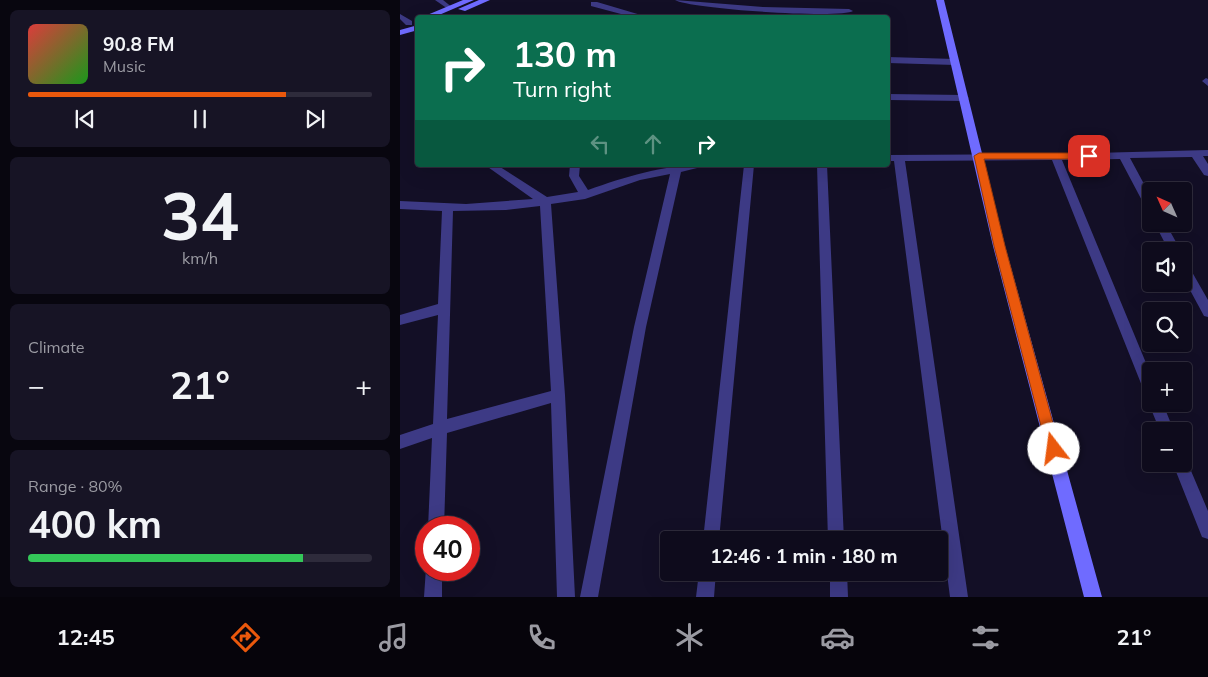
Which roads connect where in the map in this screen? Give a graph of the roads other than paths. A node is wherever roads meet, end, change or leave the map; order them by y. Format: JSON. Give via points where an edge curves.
{"nodes":[{"id":1,"x":438,"y":0,"type":"edge"},
{"id":2,"x":470,"y":0,"type":"edge"},
{"id":3,"x":486,"y":0,"type":"edge"},
{"id":4,"x":679,"y":0,"type":"edge"},
{"id":5,"x":940,"y":0,"type":"edge"},
{"id":6,"x":594,"y":4,"type":"dead end"},
{"id":7,"x":450,"y":8,"type":"junction"},
{"id":8,"x":848,"y":11,"type":"dead end"},
{"id":9,"x":812,"y":14,"type":"edge"},
{"id":10,"x":432,"y":15,"type":"edge"},
{"id":11,"x":448,"y":15,"type":"edge"},
{"id":12,"x":639,"y":15,"type":"edge"},
{"id":13,"x":400,"y":16,"type":"edge"},
{"id":14,"x":415,"y":21,"type":"edge"},
{"id":15,"x":409,"y":23,"type":"junction"},
{"id":16,"x":400,"y":26,"type":"edge"},
{"id":17,"x":415,"y":27,"type":"edge"},
{"id":18,"x":400,"y":33,"type":"edge"},
{"id":19,"x":890,"y":60,"type":"edge"},
{"id":20,"x":955,"y":62,"type":"junction"},
{"id":21,"x":890,"y":96,"type":"edge"},
{"id":22,"x":964,"y":98,"type":"junction"},
{"id":23,"x":1195,"y":153,"type":"junction"},
{"id":24,"x":1208,"y":153,"type":"edge"},
{"id":25,"x":1123,"y":154,"type":"junction"},
{"id":26,"x":979,"y":156,"type":"junction"},
{"id":27,"x":1056,"y":157,"type":"junction"},
{"id":28,"x":893,"y":158,"type":"edge"},
{"id":29,"x":493,"y":167,"type":"edge"},
{"id":30,"x":575,"y":167,"type":"edge"},
{"id":31,"x":686,"y":167,"type":"edge"},
{"id":32,"x":749,"y":167,"type":"edge"},
{"id":33,"x":822,"y":167,"type":"edge"},
{"id":34,"x":676,"y":169,"type":"junction"},
{"id":35,"x":1208,"y":172,"type":"edge"},
{"id":36,"x":1142,"y":190,"type":"edge"},
{"id":37,"x":584,"y":195,"type":"junction"},
{"id":38,"x":545,"y":201,"type":"junction"},
{"id":39,"x":400,"y":205,"type":"edge"},
{"id":40,"x":448,"y":206,"type":"junction"},
{"id":41,"x":1192,"y":283,"type":"edge"},
{"id":42,"x":444,"y":308,"type":"junction"},
{"id":43,"x":1208,"y":312,"type":"edge"},
{"id":44,"x":400,"y":320,"type":"edge"},
{"id":45,"x":1142,"y":369,"type":"edge"},
{"id":46,"x":558,"y":395,"type":"junction"},
{"id":47,"x":441,"y":428,"type":"junction"},
{"id":48,"x":400,"y":442,"type":"edge"},
{"id":49,"x":1184,"y":472,"type":"edge"},
{"id":50,"x":437,"y":516,"type":"edge"},
{"id":51,"x":712,"y":531,"type":"edge"},
{"id":52,"x":836,"y":531,"type":"edge"},
{"id":53,"x":1208,"y":531,"type":"edge"},
{"id":54,"x":433,"y":581,"type":"edge"},
{"id":55,"x":707,"y":581,"type":"edge"},
{"id":56,"x":838,"y":581,"type":"edge"},
{"id":57,"x":432,"y":597,"type":"edge"},
{"id":58,"x":566,"y":597,"type":"edge"},
{"id":59,"x":589,"y":597,"type":"edge"},
{"id":60,"x":705,"y":597,"type":"edge"},
{"id":61,"x":839,"y":597,"type":"edge"},
{"id":62,"x":959,"y":597,"type":"edge"},
{"id":63,"x":1093,"y":597,"type":"edge"}],
"edges":[{"from":1,"to":7,"type":"lane"},
{"from":2,"to":7,"type":"street"},
{"from":3,"to":11,"type":"street"},
{"from":4,"to":9,"type":"street"},
{"from":5,"to":20,"type":"street"},
{"from":6,"to":12,"type":"street"},
{"from":7,"to":10,"type":"street"},
{"from":8,"to":9,"type":"street"},
{"from":13,"to":15,"type":"lane"},
{"from":14,"to":15,"type":"street"},
{"from":15,"to":16,"type":"street"},
{"from":17,"to":18,"type":"street"},
{"from":19,"to":20,"type":"street"},
{"from":20,"to":22,"type":"street"},
{"from":21,"to":22,"type":"street"},
{"from":22,"to":26,"type":"street"},
{"from":23,"to":24,"type":"street"},
{"from":23,"to":25,"type":"street"},
{"from":23,"to":35,"type":"street"},
{"from":25,"to":27,"type":"street"},
{"from":25,"to":36,"type":"street"},
{"from":26,"to":27,"type":"street"},
{"from":26,"to":28,"type":"street"},
{"from":26,"to":63,"type":"street","via":[[999,246]]},
{"from":27,"to":45,"type":"street"},
{"from":28,"to":62,"type":"street"},
{"from":29,"to":38,"type":"street"},
{"from":30,"to":37,"type":"street","via":[[574,176]]},
{"from":31,"to":34,"type":"street"},
{"from":32,"to":51,"type":"street"},
{"from":33,"to":52,"type":"street"},
{"from":34,"to":37,"type":"street","via":[[638,176]]},
{"from":34,"to":59,"type":"street","via":[[640,327]]},
{"from":37,"to":38,"type":"street"},
{"from":38,"to":40,"type":"street","via":[[506,206]]},
{"from":38,"to":46,"type":"street"},
{"from":39,"to":40,"type":"street"},
{"from":40,"to":42,"type":"street"},
{"from":41,"to":43,"type":"street"},
{"from":42,"to":44,"type":"street"},
{"from":42,"to":47,"type":"street"},
{"from":46,"to":47,"type":"street"},
{"from":46,"to":58,"type":"street"},
{"from":47,"to":48,"type":"street"},
{"from":47,"to":50,"type":"street"},
{"from":49,"to":53,"type":"street"},
{"from":54,"to":57,"type":"street"},
{"from":55,"to":60,"type":"street"},
{"from":56,"to":61,"type":"street"}]}
